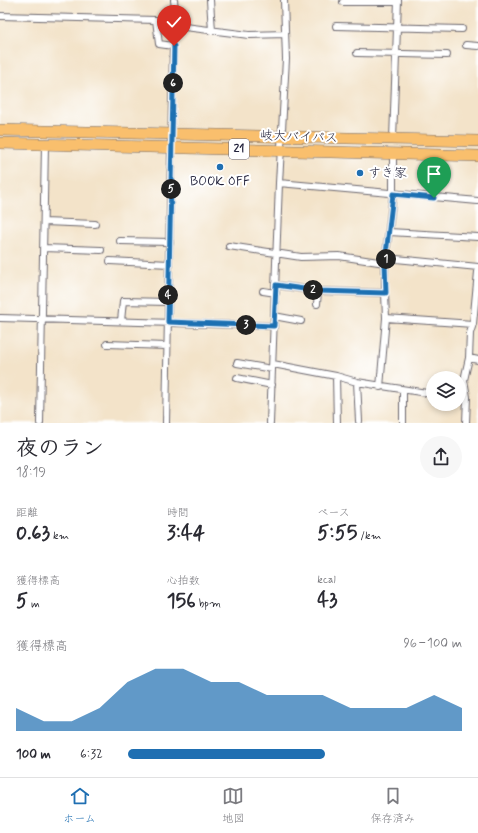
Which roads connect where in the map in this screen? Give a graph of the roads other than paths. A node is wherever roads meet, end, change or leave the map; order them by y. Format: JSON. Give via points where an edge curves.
{"nodes":[{"id":1,"x":174,"y":0,"type":"edge"},
{"id":2,"x":210,"y":0,"type":"edge"},
{"id":3,"x":284,"y":0,"type":"edge"},
{"id":4,"x":398,"y":1,"type":"edge"},
{"id":5,"x":344,"y":2,"type":"dead end"},
{"id":6,"x":0,"y":16,"type":"edge"},
{"id":7,"x":336,"y":26,"type":"dead end"},
{"id":8,"x":397,"y":28,"type":"junction"},
{"id":9,"x":462,"y":29,"type":"dead end"},
{"id":10,"x":212,"y":32,"type":"junction"},
{"id":11,"x":285,"y":34,"type":"junction"},
{"id":12,"x":466,"y":45,"type":"dead end"},
{"id":13,"x":478,"y":46,"type":"edge"},
{"id":14,"x":357,"y":53,"type":"dead end"},
{"id":15,"x":397,"y":54,"type":"junction"},
{"id":16,"x":447,"y":55,"type":"dead end"},
{"id":17,"x":0,"y":130,"type":"edge"},
{"id":18,"x":172,"y":134,"type":"junction"},
{"id":19,"x":282,"y":136,"type":"junction"},
{"id":20,"x":393,"y":139,"type":"junction"},
{"id":21,"x":478,"y":142,"type":"edge"},
{"id":22,"x":0,"y":143,"type":"edge"},
{"id":23,"x":45,"y":144,"type":"junction"},
{"id":24,"x":172,"y":148,"type":"junction"},
{"id":25,"x":280,"y":150,"type":"junction"},
{"id":26,"x":394,"y":154,"type":"junction"},
{"id":27,"x":478,"y":156,"type":"edge"},
{"id":28,"x":279,"y":183,"type":"junction"},
{"id":29,"x":393,"y":194,"type":"junction"},
{"id":30,"x":478,"y":201,"type":"edge"},
{"id":31,"x":44,"y":222,"type":"junction"},
{"id":32,"x":96,"y":224,"type":"dead end"},
{"id":33,"x":389,"y":232,"type":"junction"},
{"id":34,"x":478,"y":236,"type":"edge"},
{"id":35,"x":120,"y":241,"type":"dead end"},
{"id":36,"x":170,"y":242,"type":"junction"},
{"id":37,"x":229,"y":246,"type":"dead end"},
{"id":38,"x":44,"y":248,"type":"junction"},
{"id":39,"x":101,"y":250,"type":"dead end"},
{"id":40,"x":277,"y":254,"type":"junction"},
{"id":41,"x":386,"y":260,"type":"junction"},
{"id":42,"x":110,"y":261,"type":"dead end"},
{"id":43,"x":169,"y":264,"type":"junction"},
{"id":44,"x":478,"y":267,"type":"edge"},
{"id":45,"x":478,"y":272,"type":"edge"},
{"id":46,"x":276,"y":285,"type":"junction"},
{"id":47,"x":263,"y":291,"type":"dead end"},
{"id":48,"x":318,"y":291,"type":"junction"},
{"id":49,"x":276,"y":293,"type":"junction"},
{"id":50,"x":386,"y":293,"type":"junction"},
{"id":51,"x":168,"y":302,"type":"junction"},
{"id":52,"x":317,"y":304,"type":"dead end"},
{"id":53,"x":274,"y":316,"type":"junction"},
{"id":54,"x":0,"y":318,"type":"edge"},
{"id":55,"x":386,"y":318,"type":"junction"},
{"id":56,"x":42,"y":320,"type":"junction"},
{"id":57,"x":121,"y":321,"type":"junction"},
{"id":58,"x":301,"y":321,"type":"dead end"},
{"id":59,"x":168,"y":322,"type":"junction"},
{"id":60,"x":274,"y":326,"type":"junction"},
{"id":61,"x":474,"y":328,"type":"edge"},
{"id":62,"x":107,"y":344,"type":"dead end"},
{"id":63,"x":168,"y":346,"type":"junction"},
{"id":64,"x":469,"y":358,"type":"junction"},
{"id":65,"x":478,"y":360,"type":"edge"},
{"id":66,"x":237,"y":363,"type":"dead end"},
{"id":67,"x":272,"y":366,"type":"junction"},
{"id":68,"x":336,"y":376,"type":"junction"},
{"id":69,"x":237,"y":378,"type":"dead end"},
{"id":70,"x":357,"y":382,"type":"junction"},
{"id":71,"x":272,"y":385,"type":"junction"},
{"id":72,"x":380,"y":386,"type":"junction"},
{"id":73,"x":403,"y":390,"type":"junction"},
{"id":74,"x":426,"y":393,"type":"edge"},
{"id":75,"x":358,"y":421,"type":"dead end"},
{"id":76,"x":40,"y":423,"type":"edge"},
{"id":77,"x":166,"y":423,"type":"edge"},
{"id":78,"x":270,"y":423,"type":"edge"},
{"id":79,"x":337,"y":423,"type":"edge"},
{"id":80,"x":403,"y":423,"type":"edge"},
{"id":81,"x":466,"y":423,"type":"edge"}],
"edges":[{"from":1,"to":10,"type":"street","via":[[177,26]]},
{"from":2,"to":10,"type":"street"},
{"from":3,"to":11,"type":"street"},
{"from":4,"to":5,"type":"street"},
{"from":4,"to":8,"type":"street"},
{"from":6,"to":18,"type":"street","via":[[156,20],[159,44],[174,46]]},
{"from":7,"to":8,"type":"street"},
{"from":8,"to":9,"type":"street"},
{"from":8,"to":15,"type":"street"},
{"from":10,"to":11,"type":"street"},
{"from":11,"to":19,"type":"street"},
{"from":12,"to":13,"type":"street"},
{"from":14,"to":15,"type":"street"},
{"from":15,"to":16,"type":"street"},
{"from":15,"to":20,"type":"street"},
{"from":17,"to":18,"type":"highway","name":"岐大バイパス","number":"21"},
{"from":18,"to":19,"type":"highway","name":"岐大バイパス","number":"21"},
{"from":18,"to":24,"type":"street"},
{"from":19,"to":20,"type":"highway","name":"岐大バイパス","number":"21"},
{"from":19,"to":25,"type":"street"},
{"from":20,"to":21,"type":"highway","name":"岐大バイパス","number":"21"},
{"from":22,"to":23,"type":"highway","name":"岐大バイパス","number":"21"},
{"from":23,"to":24,"type":"highway","name":"岐大バイパス","number":"21"},
{"from":23,"to":31,"type":"street"},
{"from":24,"to":25,"type":"highway","name":"岐大バイパス","number":"21"},
{"from":24,"to":36,"type":"street"},
{"from":25,"to":26,"type":"highway","name":"岐大バイパス","number":"21"},
{"from":25,"to":28,"type":"street"},
{"from":26,"to":27,"type":"highway","name":"岐大バイパス","number":"21"},
{"from":26,"to":29,"type":"street"},
{"from":28,"to":29,"type":"street"},
{"from":28,"to":40,"type":"street"},
{"from":29,"to":30,"type":"street"},
{"from":29,"to":33,"type":"street"},
{"from":31,"to":32,"type":"street"},
{"from":31,"to":38,"type":"street"},
{"from":33,"to":34,"type":"street"},
{"from":33,"to":41,"type":"street"},
{"from":35,"to":36,"type":"street"},
{"from":36,"to":43,"type":"street"},
{"from":37,"to":40,"type":"street"},
{"from":38,"to":39,"type":"street"},
{"from":38,"to":56,"type":"street"},
{"from":40,"to":41,"type":"street","via":[[301,258],[339,256]]},
{"from":40,"to":46,"type":"street"},
{"from":41,"to":44,"type":"street"},
{"from":41,"to":50,"type":"street"},
{"from":42,"to":43,"type":"street"},
{"from":43,"to":51,"type":"street"},
{"from":45,"to":61,"type":"street"},
{"from":46,"to":48,"type":"street"},
{"from":46,"to":49,"type":"street"},
{"from":47,"to":49,"type":"street"},
{"from":48,"to":50,"type":"street"},
{"from":48,"to":52,"type":"street"},
{"from":49,"to":53,"type":"street"},
{"from":50,"to":55,"type":"street"},
{"from":51,"to":57,"type":"street","via":[[123,301]]},
{"from":51,"to":59,"type":"street"},
{"from":53,"to":58,"type":"street"},
{"from":53,"to":60,"type":"street"},
{"from":54,"to":56,"type":"street"},
{"from":55,"to":61,"type":"street"},
{"from":55,"to":72,"type":"street"},
{"from":56,"to":57,"type":"street"},
{"from":56,"to":76,"type":"street"},
{"from":57,"to":59,"type":"street"},
{"from":59,"to":60,"type":"street"},
{"from":59,"to":63,"type":"street"},
{"from":60,"to":67,"type":"street"},
{"from":61,"to":64,"type":"street","via":[[470,332]]},
{"from":62,"to":63,"type":"street"},
{"from":63,"to":77,"type":"street"},
{"from":64,"to":65,"type":"street"},
{"from":64,"to":81,"type":"street","via":[[464,380]]},
{"from":66,"to":67,"type":"street"},
{"from":67,"to":68,"type":"street"},
{"from":67,"to":71,"type":"street"},
{"from":68,"to":70,"type":"street"},
{"from":68,"to":79,"type":"street"},
{"from":69,"to":71,"type":"street"},
{"from":70,"to":72,"type":"street"},
{"from":70,"to":75,"type":"street"},
{"from":71,"to":78,"type":"street"},
{"from":72,"to":73,"type":"street"},
{"from":73,"to":74,"type":"street"},
{"from":73,"to":80,"type":"street"}]}
